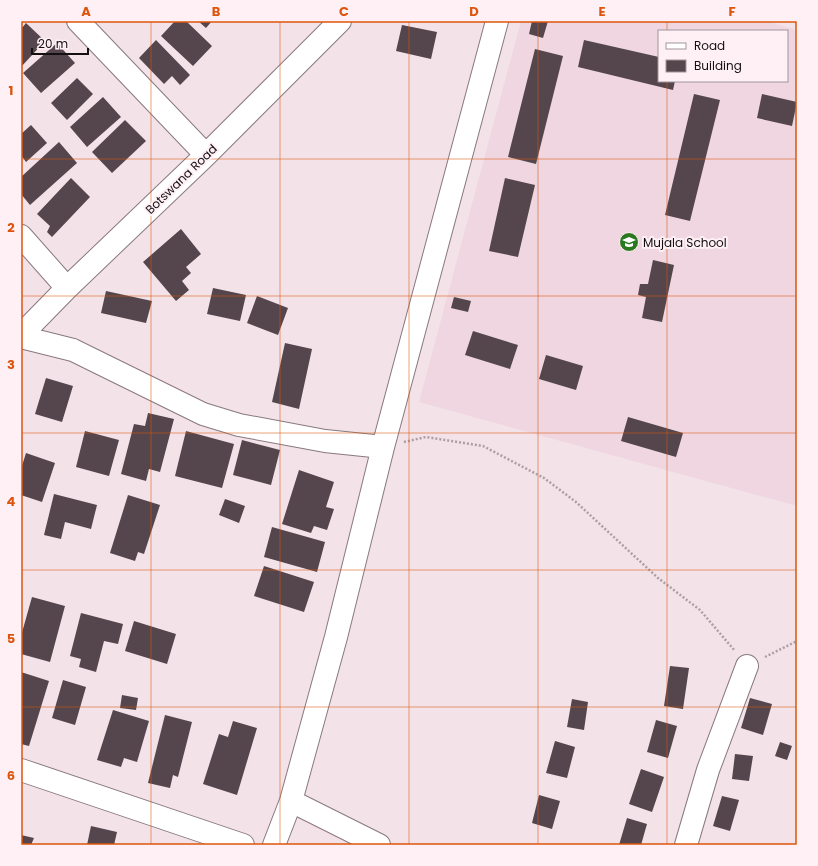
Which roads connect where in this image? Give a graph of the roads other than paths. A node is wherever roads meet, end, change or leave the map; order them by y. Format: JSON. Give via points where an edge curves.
{"nodes":[{"id":1,"x":78,"y":21,"type":"edge"},
{"id":2,"x":340,"y":21,"type":"edge"},
{"id":3,"x":497,"y":21,"type":"edge"},
{"id":4,"x":206,"y":155,"type":"junction"},
{"id":5,"x":21,"y":236,"type":"edge"},
{"id":6,"x":67,"y":288,"type":"junction"},
{"id":7,"x":21,"y":336,"type":"edge"},
{"id":8,"x":382,"y":447,"type":"junction"},
{"id":9,"x":747,"y":666,"type":"road end"},
{"id":10,"x":21,"y":770,"type":"edge"},
{"id":11,"x":291,"y":801,"type":"junction"},
{"id":12,"x":244,"y":845,"type":"edge"},
{"id":13,"x":274,"y":845,"type":"edge"},
{"id":14,"x":379,"y":845,"type":"edge"},
{"id":15,"x":686,"y":845,"type":"edge"}],
"edges":[{"from":1,"to":4,"type":"street"},
{"from":2,"to":4,"type":"street","name":"Botswana Road"},
{"from":3,"to":8,"type":"street"},
{"from":4,"to":6,"type":"street","name":"Botswana Road"},
{"from":5,"to":6,"type":"street"},
{"from":6,"to":7,"type":"street","name":"Botswana Road"},
{"from":7,"to":8,"type":"street","via":[[73,350],[203,414],[239,425],[325,441]]},
{"from":8,"to":11,"type":"street","via":[[336,637]]},
{"from":9,"to":15,"type":"street","via":[[708,770]]},
{"from":10,"to":12,"type":"street"},
{"from":11,"to":13,"type":"street"},
{"from":11,"to":14,"type":"street"}]}
